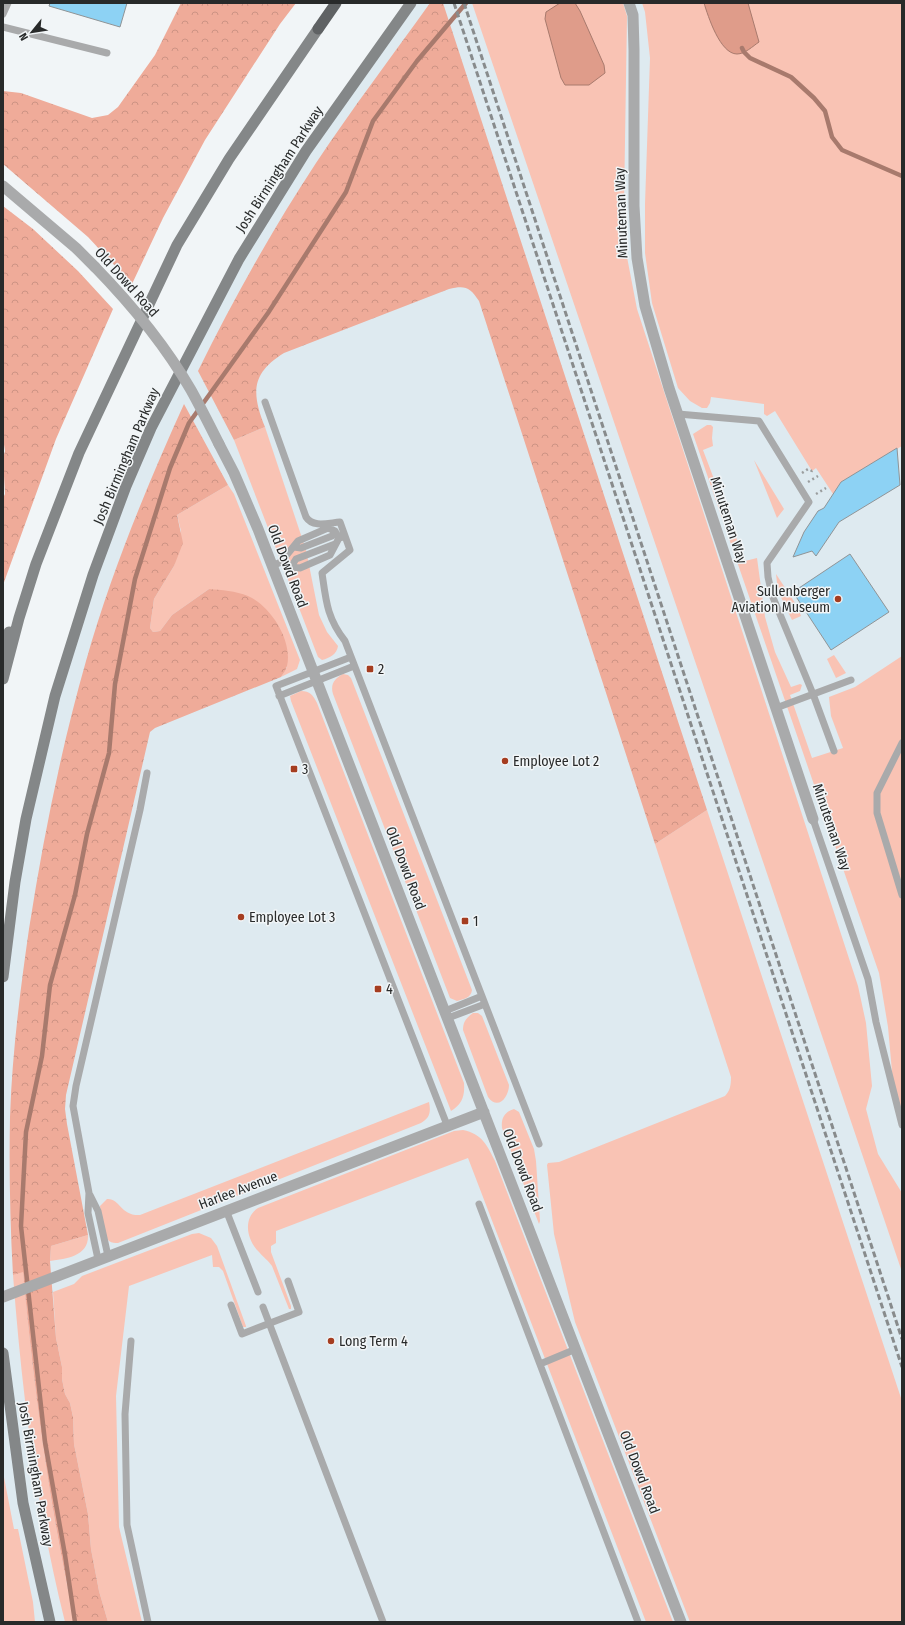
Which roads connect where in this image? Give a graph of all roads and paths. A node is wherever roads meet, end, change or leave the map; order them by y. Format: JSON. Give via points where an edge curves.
{"nodes":[{"id":1,"x":8,"y":3,"type":"edge"},
{"id":2,"x":335,"y":3,"type":"edge"},
{"id":3,"x":411,"y":3,"type":"edge"},
{"id":4,"x":629,"y":3,"type":"edge"},
{"id":5,"x":3,"y":14,"type":"edge"},
{"id":6,"x":3,"y":27,"type":"edge"},
{"id":7,"x":318,"y":29,"type":"joint"},
{"id":8,"x":107,"y":53,"type":"dead end"},
{"id":9,"x":3,"y":186,"type":"edge"},
{"id":10,"x":265,"y":402,"type":"dead end"},
{"id":11,"x":678,"y":414,"type":"junction"},
{"id":12,"x":340,"y":540,"type":"junction"},
{"id":13,"x":36,"y":564,"type":"junction"},
{"id":14,"x":276,"y":564,"type":"junction"},
{"id":15,"x":3,"y":648,"type":"edge"},
{"id":16,"x":351,"y":657,"type":"junction"},
{"id":17,"x":354,"y":666,"type":"junction"},
{"id":18,"x":315,"y":676,"type":"junction"},
{"id":19,"x":3,"y":680,"type":"edge"},
{"id":20,"x":851,"y":680,"type":"dead end"},
{"id":21,"x":813,"y":694,"type":"junction"},
{"id":22,"x":279,"y":696,"type":"junction"},
{"id":23,"x":776,"y":708,"type":"junction"},
{"id":24,"x":902,"y":743,"type":"edge"},
{"id":25,"x":834,"y":751,"type":"dead end"},
{"id":26,"x":147,"y":773,"type":"dead end"},
{"id":27,"x":813,"y":819,"type":"joint"},
{"id":28,"x":902,"y":895,"type":"edge"},
{"id":29,"x":3,"y":977,"type":"edge"},
{"id":30,"x":482,"y":996,"type":"junction"},
{"id":31,"x":485,"y":1004,"type":"junction"},
{"id":32,"x":447,"y":1014,"type":"junction"},
{"id":33,"x":484,"y":1112,"type":"junction"},
{"id":34,"x":447,"y":1125,"type":"junction"},
{"id":35,"x":902,"y":1125,"type":"edge"},
{"id":36,"x":539,"y":1144,"type":"dead end"},
{"id":37,"x":89,"y":1193,"type":"junction"},
{"id":38,"x":479,"y":1204,"type":"dead end"},
{"id":39,"x":226,"y":1210,"type":"junction"},
{"id":40,"x":103,"y":1258,"type":"junction"},
{"id":41,"x":288,"y":1281,"type":"dead end"},
{"id":42,"x":258,"y":1292,"type":"dead end"},
{"id":43,"x":3,"y":1297,"type":"edge"},
{"id":44,"x":231,"y":1304,"type":"dead end"},
{"id":45,"x":263,"y":1307,"type":"dead end"},
{"id":46,"x":270,"y":1324,"type":"junction"},
{"id":47,"x":131,"y":1341,"type":"dead end"},
{"id":48,"x":576,"y":1349,"type":"junction"},
{"id":49,"x":3,"y":1353,"type":"edge"},
{"id":50,"x":540,"y":1364,"type":"junction"},
{"id":51,"x":50,"y":1622,"type":"edge"},
{"id":52,"x":148,"y":1622,"type":"edge"},
{"id":53,"x":383,"y":1622,"type":"edge"},
{"id":54,"x":638,"y":1622,"type":"edge"},
{"id":55,"x":681,"y":1622,"type":"edge"}],
"edges":[{"from":1,"to":5,"type":"lane"},
{"from":2,"to":7,"type":"highway"},
{"from":3,"to":29,"type":"main road","name":"Josh Birmingham Parkway","via":[[306,151],[244,252],[151,428],[126,486],[93,575],[55,696],[26,819]]},
{"from":4,"to":11,"type":"street","name":"Minuteman Way","via":[[633,15],[634,43],[634,206],[637,258],[645,306]]},
{"from":6,"to":8,"type":"lane"},
{"from":7,"to":13,"type":"main road","via":[[229,159],[177,245],[79,453]]},
{"from":9,"to":14,"type":"street","name":"Old Dowd Road","bridge":true,"via":[[95,267],[124,297],[159,343],[191,390],[234,473]]},
{"from":10,"to":12,"type":"lane","via":[[298,498],[309,521],[314,524],[340,522]]},
{"from":11,"to":21,"type":"lane","via":[[759,421],[809,502],[767,563],[772,595]]},
{"from":11,"to":23,"type":"street","name":"Minuteman Way"},
{"from":12,"to":14,"type":"lane","via":[[296,559],[291,567]]},
{"from":12,"to":14,"type":"lane","via":[[335,531],[328,528],[298,541]]},
{"from":12,"to":16,"type":"lane","via":[[350,550],[322,573],[329,615],[345,641]]},
{"from":13,"to":15,"type":"main road"},
{"from":13,"to":19,"type":"main road"},
{"from":14,"to":18,"type":"street","name":"Old Dowd Road"},
{"from":16,"to":17,"type":"lane"},
{"from":16,"to":18,"type":"lane"},
{"from":17,"to":18,"type":"lane"},
{"from":17,"to":30,"type":"lane"},
{"from":18,"to":22,"type":"lane"},
{"from":18,"to":22,"type":"lane","via":[[276,686]]},
{"from":18,"to":32,"type":"street","name":"Old Dowd Road"},
{"from":20,"to":21,"type":"lane"},
{"from":21,"to":23,"type":"lane"},
{"from":21,"to":25,"type":"lane"},
{"from":22,"to":34,"type":"lane"},
{"from":23,"to":27,"type":"street","name":"Minuteman Way"},
{"from":24,"to":28,"type":"lane","via":[[877,792],[877,813]]},
{"from":26,"to":37,"type":"lane","via":[[73,1106]]},
{"from":27,"to":35,"type":"lane","name":"Minuteman Way","via":[[868,979],[888,1074]]},
{"from":30,"to":31,"type":"lane"},
{"from":30,"to":32,"type":"lane"},
{"from":31,"to":32,"type":"lane"},
{"from":31,"to":36,"type":"lane"},
{"from":32,"to":33,"type":"street","name":"Old Dowd Road"},
{"from":33,"to":34,"type":"street","name":"Harlee Avenue"},
{"from":33,"to":48,"type":"street","name":"Old Dowd Road"},
{"from":34,"to":39,"type":"street","name":"Harlee Avenue"},
{"from":37,"to":40,"type":"lane","via":[[98,1211]]},
{"from":37,"to":40,"type":"lane","via":[[88,1213]]},
{"from":38,"to":50,"type":"lane"},
{"from":39,"to":40,"type":"street","name":"Harlee Avenue"},
{"from":39,"to":42,"type":"lane"},
{"from":40,"to":43,"type":"street","name":"Harlee Avenue"},
{"from":41,"to":46,"type":"lane","via":[[299,1312]]},
{"from":44,"to":46,"type":"lane","via":[[242,1334]]},
{"from":45,"to":46,"type":"lane"},
{"from":46,"to":53,"type":"lane"},
{"from":47,"to":52,"type":"lane","via":[[125,1414],[127,1524]]},
{"from":48,"to":50,"type":"lane"},
{"from":48,"to":55,"type":"street","name":"Old Dowd Road"},
{"from":49,"to":51,"type":"main road","name":"Josh Birmingham Parkway","via":[[23,1503]]},
{"from":50,"to":54,"type":"lane"}]}
